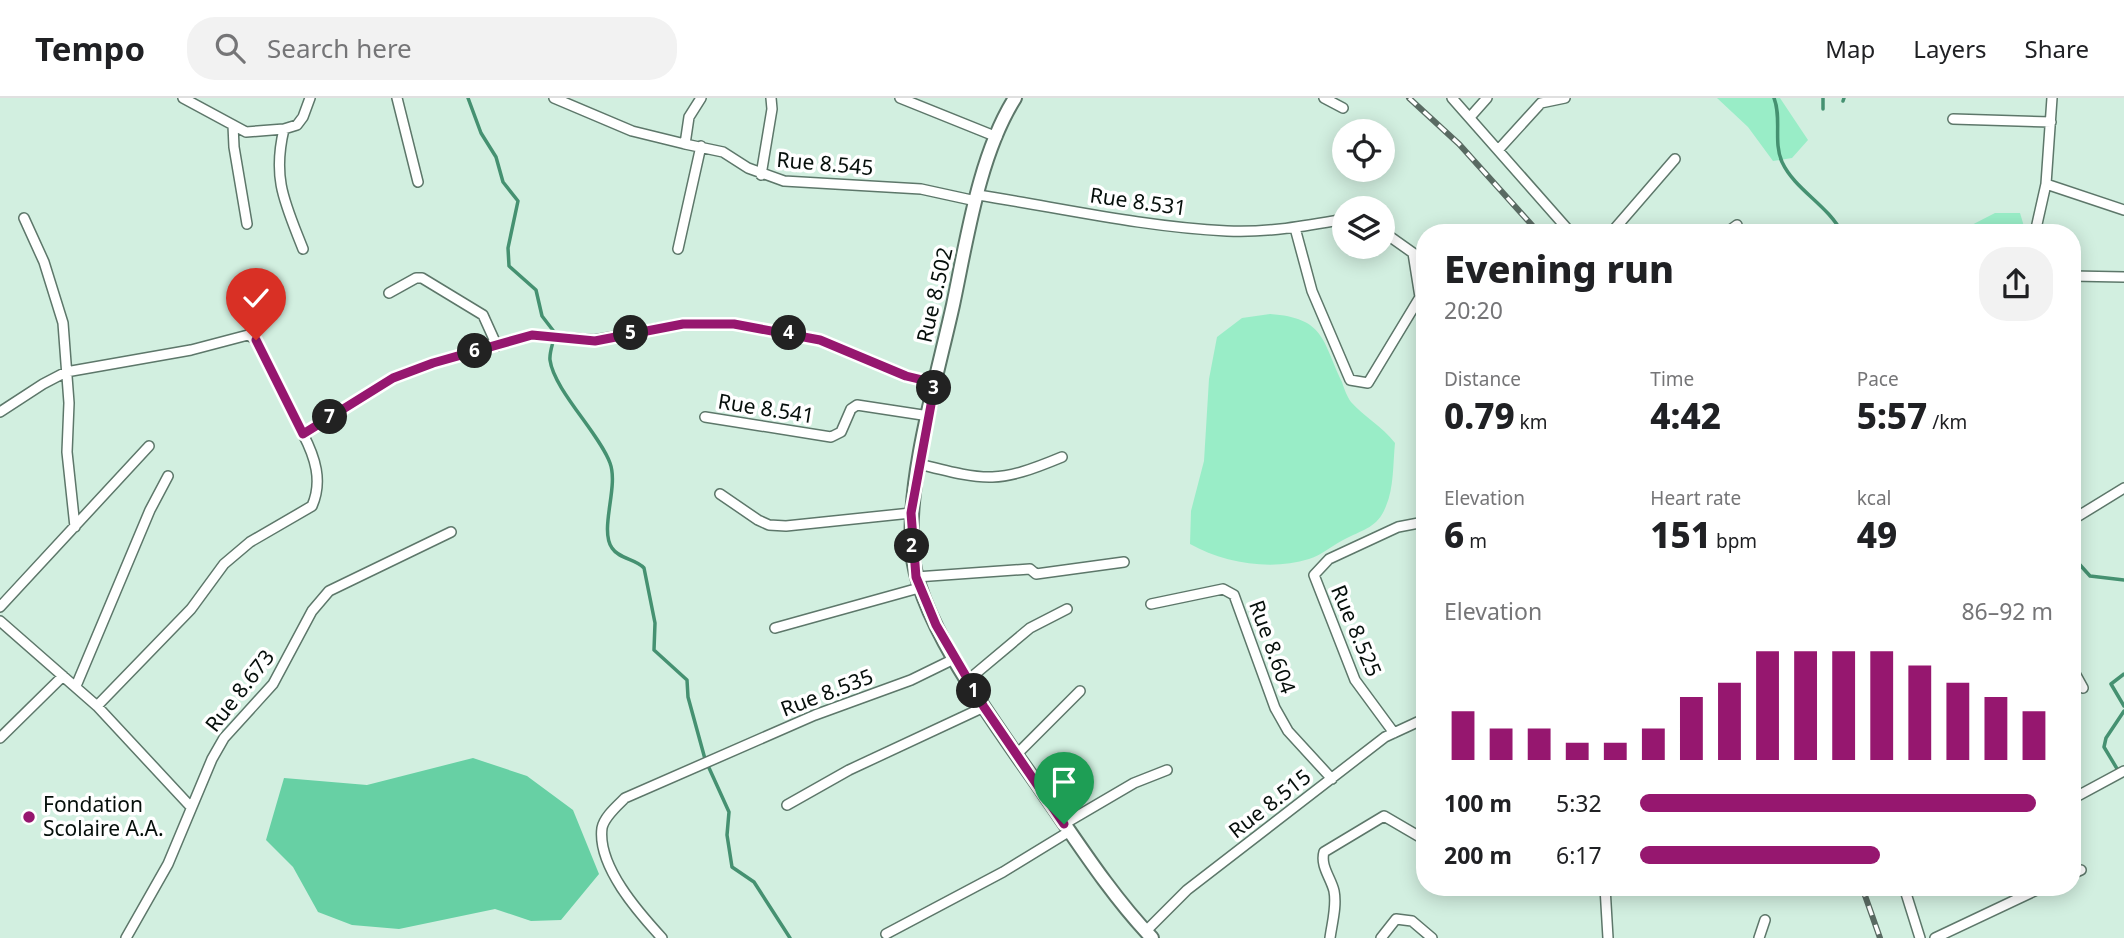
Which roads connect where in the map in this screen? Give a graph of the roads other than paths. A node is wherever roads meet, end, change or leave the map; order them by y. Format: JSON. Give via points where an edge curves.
{"nodes":[{"id":1,"x":183,"y":98,"type":"edge"},
{"id":2,"x":310,"y":98,"type":"edge"},
{"id":3,"x":397,"y":98,"type":"edge"},
{"id":4,"x":554,"y":98,"type":"edge"},
{"id":5,"x":701,"y":98,"type":"edge"},
{"id":6,"x":771,"y":98,"type":"edge"},
{"id":7,"x":900,"y":98,"type":"edge"},
{"id":8,"x":1015,"y":98,"type":"edge"},
{"id":9,"x":1324,"y":98,"type":"edge"},
{"id":10,"x":1452,"y":98,"type":"edge"},
{"id":11,"x":1487,"y":98,"type":"edge"},
{"id":12,"x":1565,"y":98,"type":"edge"},
{"id":13,"x":2052,"y":98,"type":"edge"},
{"id":14,"x":1343,"y":108,"type":"dead end"},
{"id":15,"x":1471,"y":116,"type":"junction"},
{"id":16,"x":1952,"y":119,"type":"dead end"},
{"id":17,"x":2050,"y":122,"type":"junction"},
{"id":18,"x":233,"y":125,"type":"junction"},
{"id":19,"x":284,"y":129,"type":"junction"},
{"id":20,"x":997,"y":137,"type":"junction"},
{"id":21,"x":685,"y":144,"type":"junction"},
{"id":22,"x":701,"y":146,"type":"junction"},
{"id":23,"x":1500,"y":148,"type":"junction"},
{"id":24,"x":1675,"y":159,"type":"dead end"},
{"id":25,"x":761,"y":175,"type":"junction"},
{"id":26,"x":418,"y":183,"type":"dead end"},
{"id":27,"x":2046,"y":184,"type":"junction"},
{"id":28,"x":977,"y":198,"type":"junction"},
{"id":29,"x":2124,"y":210,"type":"edge"},
{"id":30,"x":24,"y":218,"type":"dead end"},
{"id":31,"x":1332,"y":221,"type":"edge"},
{"id":32,"x":1563,"y":224,"type":"edge"},
{"id":33,"x":1619,"y":224,"type":"edge"},
{"id":34,"x":2037,"y":224,"type":"edge"},
{"id":35,"x":247,"y":225,"type":"dead end"},
{"id":36,"x":1295,"y":228,"type":"junction"},
{"id":37,"x":1395,"y":240,"type":"edge"},
{"id":38,"x":303,"y":249,"type":"dead end"},
{"id":39,"x":678,"y":249,"type":"dead end"},
{"id":40,"x":1416,"y":272,"type":"edge"},
{"id":41,"x":2081,"y":276,"type":"edge"},
{"id":42,"x":2124,"y":277,"type":"edge"},
{"id":43,"x":389,"y":293,"type":"dead end"},
{"id":44,"x":1416,"y":305,"type":"edge"},
{"id":45,"x":497,"y":346,"type":"junction"},
{"id":46,"x":66,"y":372,"type":"junction"},
{"id":47,"x":935,"y":383,"type":"junction"},
{"id":48,"x":0,"y":412,"type":"edge"},
{"id":49,"x":929,"y":416,"type":"junction"},
{"id":50,"x":705,"y":417,"type":"dead end"},
{"id":51,"x":303,"y":434,"type":"junction"},
{"id":52,"x":149,"y":446,"type":"dead end"},
{"id":53,"x":1062,"y":457,"type":"dead end"},
{"id":54,"x":919,"y":464,"type":"junction"},
{"id":55,"x":168,"y":477,"type":"dead end"},
{"id":56,"x":2124,"y":488,"type":"edge"},
{"id":57,"x":720,"y":494,"type":"dead end"},
{"id":58,"x":911,"y":513,"type":"junction"},
{"id":59,"x":2081,"y":514,"type":"edge"},
{"id":60,"x":1416,"y":524,"type":"edge"},
{"id":61,"x":75,"y":527,"type":"junction"},
{"id":62,"x":451,"y":532,"type":"dead end"},
{"id":63,"x":1124,"y":562,"type":"dead end"},
{"id":64,"x":918,"y":583,"type":"junction"},
{"id":65,"x":1151,"y":604,"type":"dead end"},
{"id":66,"x":0,"y":607,"type":"edge"},
{"id":67,"x":1067,"y":609,"type":"dead end"},
{"id":68,"x":0,"y":621,"type":"edge"},
{"id":69,"x":775,"y":628,"type":"dead end"},
{"id":70,"x":956,"y":658,"type":"junction"},
{"id":71,"x":64,"y":676,"type":"junction"},
{"id":72,"x":968,"y":680,"type":"junction"},
{"id":73,"x":2081,"y":684,"type":"edge"},
{"id":74,"x":76,"y":686,"type":"junction"},
{"id":75,"x":2083,"y":688,"type":"dead end"},
{"id":76,"x":1080,"y":691,"type":"dead end"},
{"id":77,"x":97,"y":706,"type":"junction"},
{"id":78,"x":984,"y":707,"type":"junction"},
{"id":79,"x":1416,"y":723,"type":"edge"},
{"id":80,"x":1394,"y":733,"type":"junction"},
{"id":81,"x":0,"y":738,"type":"edge"},
{"id":82,"x":1016,"y":755,"type":"junction"},
{"id":83,"x":1167,"y":770,"type":"dead end"},
{"id":84,"x":2124,"y":771,"type":"edge"},
{"id":85,"x":1332,"y":779,"type":"junction"},
{"id":86,"x":2081,"y":794,"type":"edge"},
{"id":87,"x":787,"y":805,"type":"dead end"},
{"id":88,"x":190,"y":806,"type":"junction"},
{"id":89,"x":1067,"y":827,"type":"junction"},
{"id":90,"x":1416,"y":835,"type":"edge"},
{"id":91,"x":1606,"y":896,"type":"edge"},
{"id":92,"x":1907,"y":896,"type":"edge"},
{"id":93,"x":2024,"y":896,"type":"edge"},
{"id":94,"x":1765,"y":920,"type":"dead end"},
{"id":95,"x":886,"y":934,"type":"dead end"},
{"id":96,"x":1147,"y":935,"type":"edge"},
{"id":97,"x":126,"y":938,"type":"edge"},
{"id":98,"x":662,"y":938,"type":"edge"},
{"id":99,"x":1330,"y":938,"type":"edge"},
{"id":100,"x":1381,"y":938,"type":"edge"},
{"id":101,"x":1432,"y":938,"type":"edge"},
{"id":102,"x":1608,"y":938,"type":"edge"},
{"id":103,"x":1759,"y":938,"type":"edge"},
{"id":104,"x":1920,"y":938,"type":"edge"},
{"id":105,"x":1935,"y":938,"type":"edge"}],
"edges":[{"from":1,"to":18,"type":"street"},
{"from":2,"to":19,"type":"street","via":[[302,120]]},
{"from":3,"to":26,"type":"street"},
{"from":4,"to":21,"type":"street","name":"Rue 8.545","via":[[632,131]]},
{"from":5,"to":21,"type":"street","via":[[689,117]]},
{"from":6,"to":25,"type":"street"},
{"from":7,"to":20,"type":"street"},
{"from":8,"to":20,"type":"main road","name":"Rue 8.502"},
{"from":9,"to":14,"type":"street"},
{"from":10,"to":15,"type":"street"},
{"from":11,"to":15,"type":"street"},
{"from":12,"to":23,"type":"street","via":[[1541,103]]},
{"from":13,"to":17,"type":"street"},
{"from":15,"to":23,"type":"street"},
{"from":16,"to":17,"type":"street"},
{"from":17,"to":27,"type":"street"},
{"from":18,"to":19,"type":"street","via":[[246,132]]},
{"from":18,"to":35,"type":"street"},
{"from":19,"to":38,"type":"street","via":[[277,158],[279,180]]},
{"from":20,"to":28,"type":"main road","name":"Rue 8.502"},
{"from":21,"to":22,"type":"street","name":"Rue 8.545"},
{"from":22,"to":25,"type":"street","name":"Rue 8.545","via":[[723,152]]},
{"from":22,"to":39,"type":"street"},
{"from":23,"to":32,"type":"street"},
{"from":24,"to":33,"type":"street"},
{"from":25,"to":28,"type":"street","name":"Rue 8.545","via":[[784,181]]},
{"from":27,"to":29,"type":"street"},
{"from":27,"to":34,"type":"street"},
{"from":28,"to":36,"type":"street","name":"Rue 8.531","via":[[1229,231]]},
{"from":28,"to":47,"type":"main road","name":"Rue 8.502"},
{"from":30,"to":46,"type":"street","via":[[63,323]]},
{"from":31,"to":36,"type":"street","name":"Rue 8.531"},
{"from":36,"to":44,"type":"street","via":[[1312,291],[1350,380],[1368,383]]},
{"from":37,"to":40,"type":"street","via":[[1413,253]]},
{"from":41,"to":42,"type":"street"},
{"from":43,"to":45,"type":"street","via":[[422,278],[483,315]]},
{"from":45,"to":47,"type":"street","via":[[532,335],[578,341],[683,324],[734,324],[820,340],[906,376]]},
{"from":45,"to":51,"type":"street","via":[[393,378]]},
{"from":46,"to":48,"type":"street"},
{"from":46,"to":51,"type":"street","via":[[253,336]]},
{"from":46,"to":61,"type":"street","via":[[67,452]]},
{"from":47,"to":49,"type":"main road","name":"Rue 8.502"},
{"from":49,"to":50,"type":"street","name":"Rue 8.541","via":[[857,405],[841,432],[831,437]]},
{"from":49,"to":54,"type":"main road","name":"Rue 8.502"},
{"from":51,"to":77,"type":"street","via":[[316,463],[318,481],[312,506],[250,542],[224,564],[191,610]]},
{"from":52,"to":61,"type":"street"},
{"from":53,"to":54,"type":"street","via":[[1001,479]]},
{"from":54,"to":58,"type":"main road","name":"Rue 8.502"},
{"from":55,"to":74,"type":"street"},
{"from":56,"to":59,"type":"street"},
{"from":57,"to":58,"type":"street","via":[[769,525]]},
{"from":58,"to":64,"type":"main road","name":"Rue 8.502"},
{"from":60,"to":80,"type":"street","name":"Rue 8.525","via":[[1398,527],[1329,559],[1314,575],[1355,680]]},
{"from":61,"to":66,"type":"street"},
{"from":62,"to":88,"type":"street","name":"Rue 8.673","via":[[329,591],[312,611],[273,684],[224,738]]},
{"from":63,"to":64,"type":"street","via":[[1036,574],[1030,569],[1007,569]]},
{"from":64,"to":69,"type":"street"},
{"from":64,"to":70,"type":"main road","name":"Rue 8.502"},
{"from":65,"to":85,"type":"street","name":"Rue 8.604","via":[[1223,589],[1234,595],[1275,708]]},
{"from":67,"to":72,"type":"street","via":[[1030,628]]},
{"from":68,"to":71,"type":"street"},
{"from":70,"to":72,"type":"main road","name":"Rue 8.502"},
{"from":70,"to":98,"type":"street","name":"Rue 8.535","via":[[625,798],[602,828],[606,851],[631,904]]},
{"from":71,"to":74,"type":"street"},
{"from":71,"to":81,"type":"street"},
{"from":72,"to":78,"type":"main road","name":"Rue 8.502"},
{"from":73,"to":75,"type":"street"},
{"from":74,"to":77,"type":"street"},
{"from":76,"to":82,"type":"street"},
{"from":77,"to":88,"type":"street"},
{"from":78,"to":82,"type":"main road","name":"Rue 8.502"},
{"from":78,"to":87,"type":"street","via":[[849,770]]},
{"from":79,"to":80,"type":"street","name":"Rue 8.515"},
{"from":80,"to":85,"type":"street","name":"Rue 8.515"},
{"from":82,"to":89,"type":"main road","name":"Rue 8.502"},
{"from":83,"to":89,"type":"street","via":[[1134,783]]},
{"from":84,"to":86,"type":"street"},
{"from":85,"to":96,"type":"street","name":"Rue 8.515","via":[[1187,890]]},
{"from":88,"to":97,"type":"street","name":"Rue 8.673","via":[[168,864]]},
{"from":89,"to":95,"type":"street","via":[[1003,872]]},
{"from":89,"to":96,"type":"main road","name":"Rue 8.502"},
{"from":90,"to":99,"type":"street","via":[[1384,816],[1324,852],[1335,905]]},
{"from":91,"to":102,"type":"street"},
{"from":92,"to":104,"type":"street"},
{"from":93,"to":105,"type":"street"},
{"from":94,"to":103,"type":"street"},
{"from":100,"to":101,"type":"street","via":[[1396,919],[1405,919]]}]}
